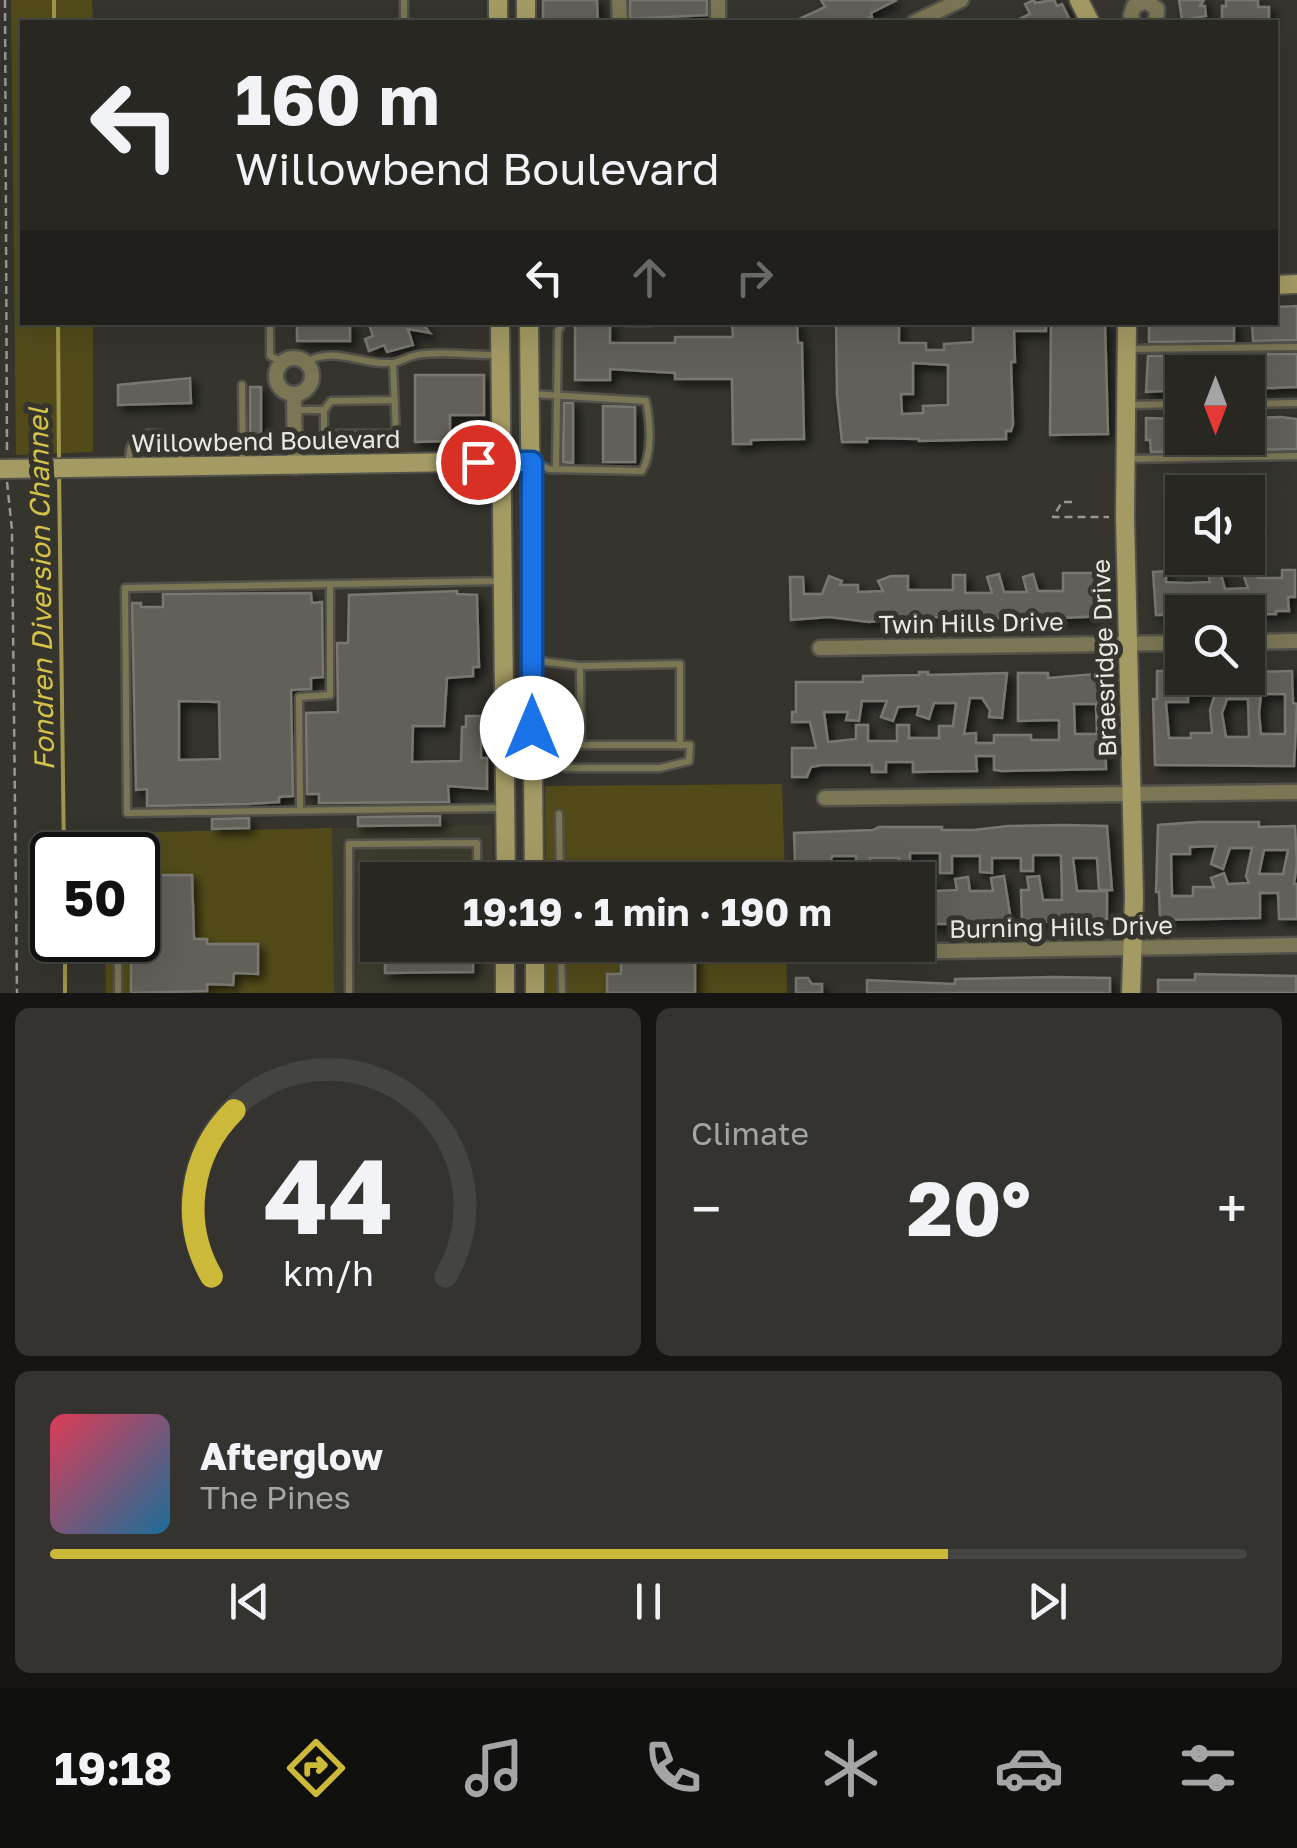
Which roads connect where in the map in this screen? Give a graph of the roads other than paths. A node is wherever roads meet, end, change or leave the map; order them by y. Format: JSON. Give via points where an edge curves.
{"nodes":[{"id":1,"x":960,"y":0,"type":"edge"},
{"id":2,"x":918,"y":20,"type":"edge"},
{"id":3,"x":1130,"y":20,"type":"edge"},
{"id":4,"x":1156,"y":20,"type":"edge"},
{"id":5,"x":270,"y":325,"type":"edge"},
{"id":6,"x":500,"y":325,"type":"edge"},
{"id":7,"x":529,"y":325,"type":"edge"},
{"id":8,"x":561,"y":325,"type":"edge"},
{"id":9,"x":1128,"y":325,"type":"edge"},
{"id":10,"x":1297,"y":347,"type":"edge"},
{"id":11,"x":1128,"y":349,"type":"junction"},
{"id":12,"x":501,"y":356,"type":"junction"},
{"id":13,"x":284,"y":362,"type":"junction"},
{"id":14,"x":306,"y":362,"type":"junction"},
{"id":15,"x":393,"y":363,"type":"junction"},
{"id":16,"x":242,"y":385,"type":"dead end"},
{"id":17,"x":530,"y":394,"type":"junction"},
{"id":18,"x":556,"y":394,"type":"junction"},
{"id":19,"x":394,"y":400,"type":"junction"},
{"id":20,"x":294,"y":402,"type":"junction"},
{"id":21,"x":1297,"y":403,"type":"edge"},
{"id":22,"x":1128,"y":404,"type":"junction"},
{"id":23,"x":1165,"y":404,"type":"edge"},
{"id":24,"x":1265,"y":404,"type":"edge"},
{"id":25,"x":324,"y":410,"type":"junction"},
{"id":26,"x":1297,"y":456,"type":"edge"},
{"id":27,"x":1128,"y":458,"type":"junction"},
{"id":28,"x":503,"y":462,"type":"junction"},
{"id":29,"x":532,"y":462,"type":"junction"},
{"id":30,"x":183,"y":467,"type":"junction"},
{"id":31,"x":243,"y":467,"type":"junction"},
{"id":32,"x":296,"y":467,"type":"junction"},
{"id":33,"x":129,"y":468,"type":"junction"},
{"id":34,"x":556,"y":469,"type":"junction"},
{"id":35,"x":7,"y":470,"type":"edge"},
{"id":36,"x":504,"y":582,"type":"junction"},
{"id":37,"x":330,"y":584,"type":"junction"},
{"id":38,"x":1297,"y":641,"type":"edge"},
{"id":39,"x":1265,"y":642,"type":"edge"},
{"id":40,"x":1165,"y":643,"type":"edge"},
{"id":41,"x":1130,"y":644,"type":"junction"},
{"id":42,"x":820,"y":648,"type":"dead end"},
{"id":43,"x":532,"y":660,"type":"junction"},
{"id":44,"x":580,"y":666,"type":"junction"},
{"id":45,"x":504,"y":695,"type":"junction"},
{"id":46,"x":532,"y":695,"type":"junction"},
{"id":47,"x":580,"y":744,"type":"junction"},
{"id":48,"x":680,"y":745,"type":"junction"},
{"id":49,"x":1297,"y":792,"type":"edge"},
{"id":50,"x":1133,"y":793,"type":"junction"},
{"id":51,"x":824,"y":798,"type":"dead end"},
{"id":52,"x":505,"y":808,"type":"junction"},
{"id":53,"x":300,"y":810,"type":"junction"},
{"id":54,"x":559,"y":814,"type":"dead end"},
{"id":55,"x":506,"y":860,"type":"joint"},
{"id":56,"x":534,"y":860,"type":"joint"},
{"id":57,"x":477,"y":861,"type":"dead end"},
{"id":58,"x":560,"y":862,"type":"edge"},
{"id":59,"x":1297,"y":945,"type":"edge"},
{"id":60,"x":1130,"y":948,"type":"junction"},
{"id":61,"x":935,"y":951,"type":"edge"},
{"id":62,"x":118,"y":962,"type":"edge"},
{"id":63,"x":506,"y":962,"type":"edge"},
{"id":64,"x":535,"y":962,"type":"edge"},
{"id":65,"x":561,"y":962,"type":"edge"},
{"id":66,"x":118,"y":993,"type":"edge"},
{"id":67,"x":349,"y":993,"type":"edge"},
{"id":68,"x":505,"y":993,"type":"edge"},
{"id":69,"x":535,"y":993,"type":"edge"},
{"id":70,"x":562,"y":993,"type":"edge"},
{"id":71,"x":1131,"y":993,"type":"edge"}],
"edges":[{"from":1,"to":2,"type":"street"},
{"from":3,"to":4,"type":"street","via":[[1134,6],[1146,1],[1157,9]]},
{"from":5,"to":13,"type":"lane","via":[[270,356]]},
{"from":6,"to":12,"type":"main road"},
{"from":7,"to":17,"type":"main road"},
{"from":8,"to":18,"type":"lane"},
{"from":9,"to":11,"type":"main road","name":"Braesridge Drive"},
{"from":10,"to":11,"type":"lane"},
{"from":11,"to":22,"type":"main road","name":"Braesridge Drive"},
{"from":12,"to":15,"type":"lane","via":[[414,356]]},
{"from":12,"to":28,"type":"main road"},
{"from":13,"to":14,"type":"street"},
{"from":13,"to":20,"type":"street","via":[[277,384]]},
{"from":14,"to":15,"type":"lane","via":[[355,356]]},
{"from":14,"to":20,"type":"street","via":[[311,384]]},
{"from":15,"to":19,"type":"lane"},
{"from":16,"to":31,"type":"lane"},
{"from":17,"to":18,"type":"lane"},
{"from":17,"to":29,"type":"main road"},
{"from":18,"to":34,"type":"lane"},
{"from":18,"to":34,"type":"lane","via":[[646,401],[648,419],[642,471]]},
{"from":19,"to":25,"type":"lane","via":[[331,401]]},
{"from":19,"to":25,"type":"lane","via":[[396,434],[324,434]]},
{"from":20,"to":25,"type":"lane"},
{"from":20,"to":32,"type":"street"},
{"from":21,"to":24,"type":"lane"},
{"from":22,"to":23,"type":"lane"},
{"from":22,"to":27,"type":"main road","name":"Braesridge Drive"},
{"from":26,"to":27,"type":"lane"},
{"from":27,"to":41,"type":"main road","name":"Braesridge Drive"},
{"from":28,"to":29,"type":"main road","name":"Willowbend Boulevard"},
{"from":28,"to":32,"type":"main road","name":"Willowbend Boulevard"},
{"from":28,"to":36,"type":"main road"},
{"from":29,"to":34,"type":"lane"},
{"from":29,"to":43,"type":"main road"},
{"from":30,"to":31,"type":"main road","name":"Willowbend Boulevard"},
{"from":30,"to":33,"type":"main road","name":"Willowbend Boulevard"},
{"from":30,"to":33,"type":"lane","via":[[175,436],[147,434],[130,444]]},
{"from":31,"to":32,"type":"main road","name":"Willowbend Boulevard"},
{"from":33,"to":35,"type":"main road","name":"Willowbend Boulevard"},
{"from":36,"to":37,"type":"lane"},
{"from":36,"to":45,"type":"main road"},
{"from":37,"to":53,"type":"lane","via":[[330,695],[298,698]]},
{"from":37,"to":53,"type":"lane","via":[[125,588],[127,813]]},
{"from":38,"to":39,"type":"street"},
{"from":40,"to":41,"type":"street","name":"Twin Hills Drive"},
{"from":41,"to":42,"type":"street","name":"Twin Hills Drive"},
{"from":41,"to":50,"type":"main road","name":"Braesridge Drive"},
{"from":43,"to":44,"type":"lane"},
{"from":43,"to":46,"type":"main road"},
{"from":44,"to":47,"type":"lane"},
{"from":44,"to":48,"type":"lane","via":[[680,664]]},
{"from":45,"to":46,"type":"main road"},
{"from":45,"to":52,"type":"main road"},
{"from":46,"to":56,"type":"main road"},
{"from":47,"to":48,"type":"lane"},
{"from":47,"to":48,"type":"lane","via":[[566,744],[566,768],[660,768],[689,761],[690,745]]},
{"from":49,"to":50,"type":"street"},
{"from":50,"to":51,"type":"street"},
{"from":50,"to":60,"type":"main road","name":"Braesridge Drive"},
{"from":52,"to":53,"type":"lane"},
{"from":52,"to":55,"type":"main road"},
{"from":54,"to":58,"type":"lane"},
{"from":55,"to":56,"type":"main road"},
{"from":57,"to":67,"type":"lane","via":[[477,843],[348,844]]},
{"from":59,"to":60,"type":"street","name":"Burning Hills Drive"},
{"from":60,"to":61,"type":"street","name":"Burning Hills Drive"},
{"from":60,"to":71,"type":"main road","name":"Braesridge Drive"},
{"from":62,"to":66,"type":"lane"},
{"from":63,"to":68,"type":"main road"},
{"from":64,"to":69,"type":"main road"},
{"from":65,"to":70,"type":"lane"}]}
